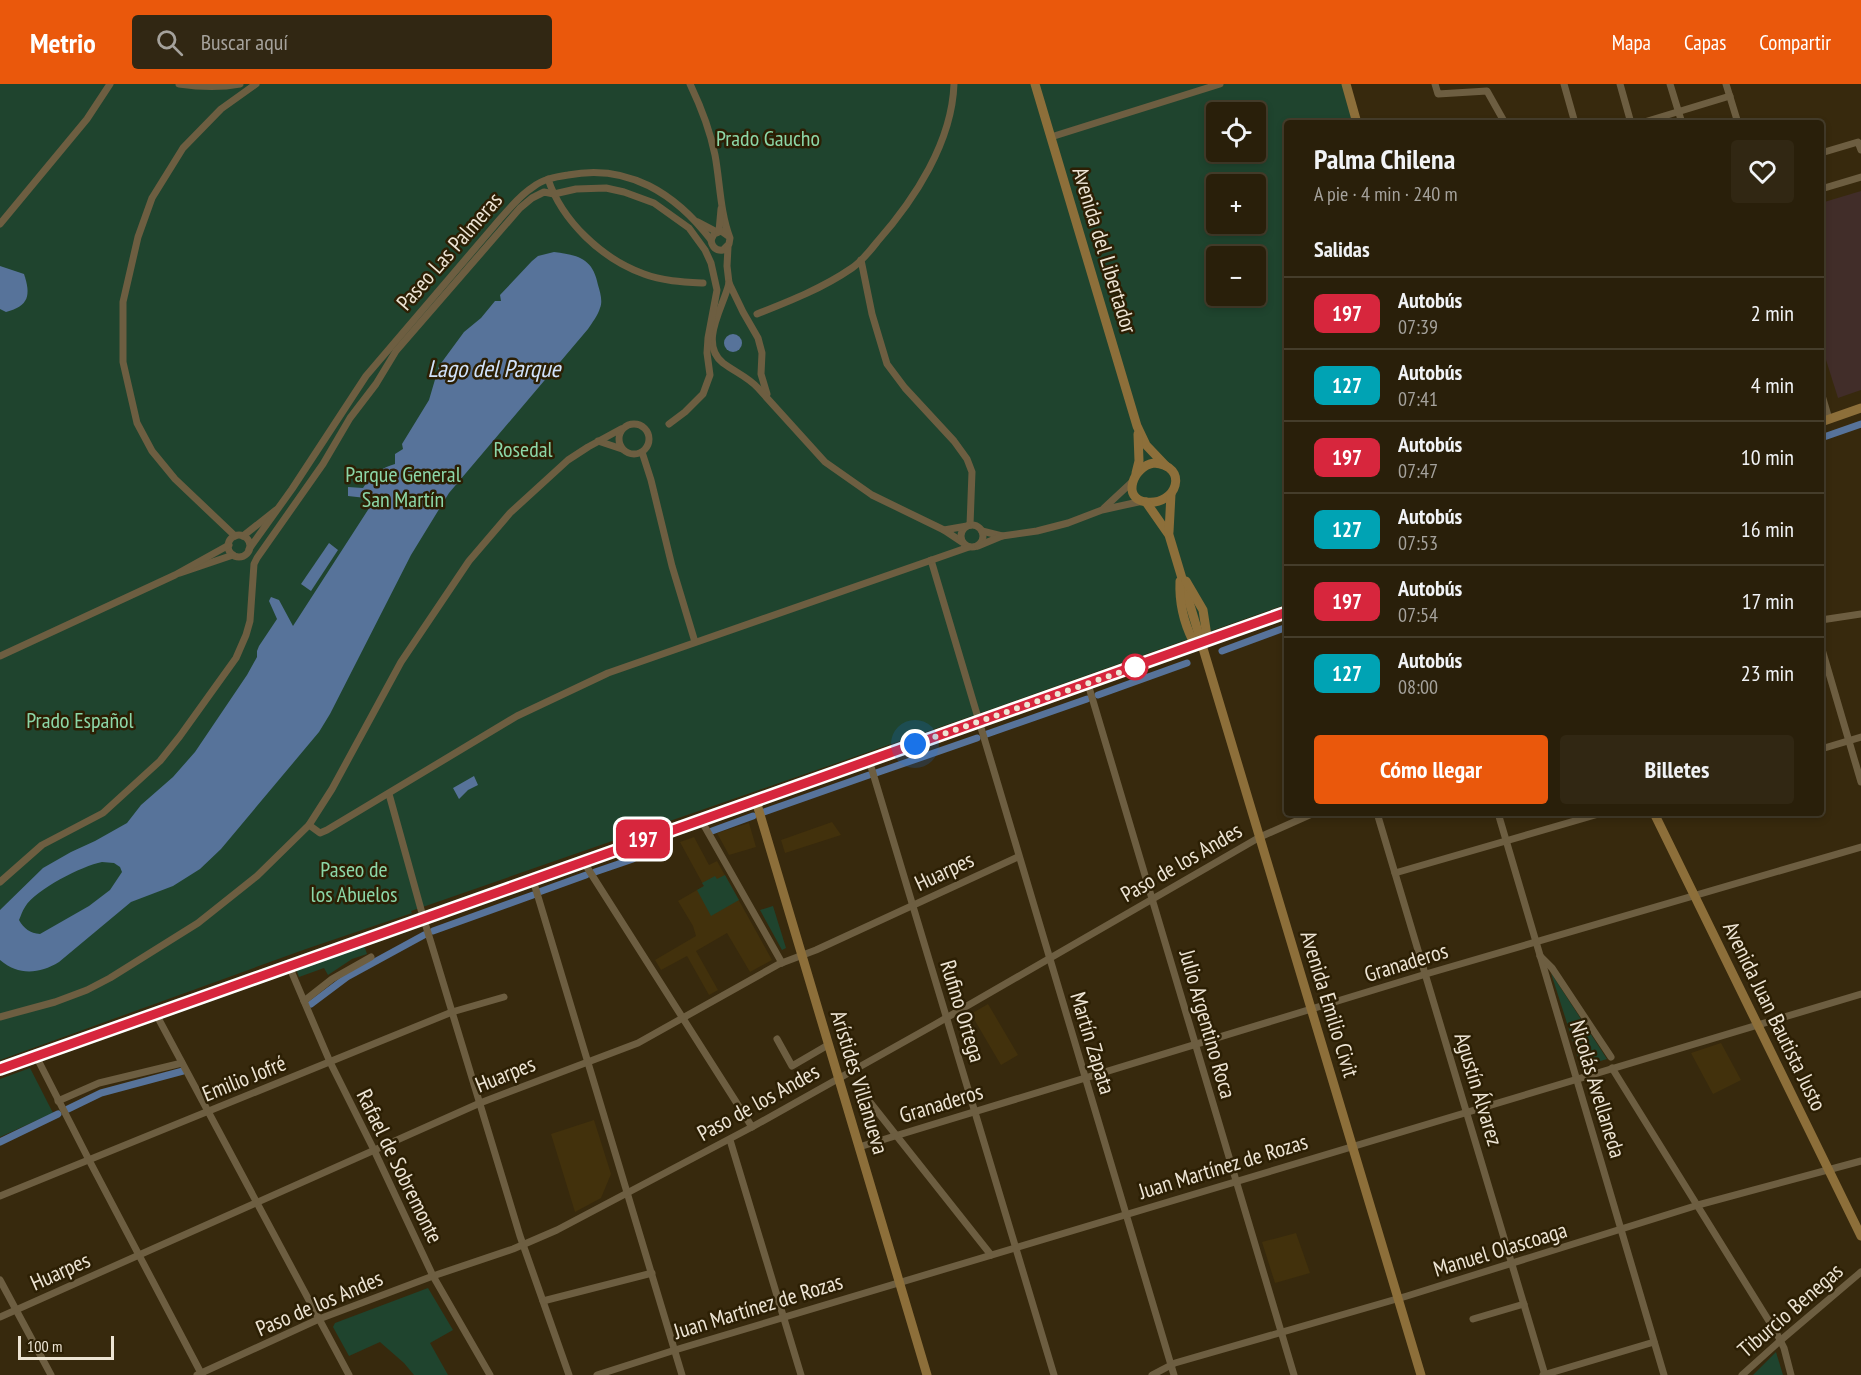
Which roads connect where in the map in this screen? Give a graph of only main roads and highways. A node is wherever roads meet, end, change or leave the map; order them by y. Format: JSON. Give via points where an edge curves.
{"nodes":[{"id":1,"x":1035,"y":84,"type":"edge"},
{"id":2,"x":1346,"y":84,"type":"edge"},
{"id":3,"x":1357,"y":120,"type":"edge"},
{"id":4,"x":1861,"y":408,"type":"edge"},
{"id":5,"x":1825,"y":421,"type":"edge"},
{"id":6,"x":1137,"y":426,"type":"junction"},
{"id":7,"x":1166,"y":466,"type":"junction"},
{"id":8,"x":1135,"y":477,"type":"junction"},
{"id":9,"x":1171,"y":494,"type":"junction"},
{"id":10,"x":1144,"y":502,"type":"junction"},
{"id":11,"x":1169,"y":535,"type":"junction"},
{"id":12,"x":1284,"y":613,"type":"edge"},
{"id":13,"x":1202,"y":643,"type":"junction"},
{"id":14,"x":756,"y":801,"type":"junction"},
{"id":15,"x":1655,"y":816,"type":"edge"},
{"id":16,"x":0,"y":1069,"type":"edge"},
{"id":17,"x":1861,"y":1236,"type":"edge"},
{"id":18,"x":927,"y":1375,"type":"edge"},
{"id":19,"x":1420,"y":1375,"type":"edge"}],
"edges":[{"from":1,"to":6,"type":"main road","name":"Avenida del Libertador"},
{"from":2,"to":3,"type":"main road"},
{"from":4,"to":5,"type":"main road"},
{"from":6,"to":7,"type":"main road","name":"Avenida del Libertador","via":[[1146,445]]},
{"from":6,"to":8,"type":"main road","name":"Avenida del Libertador"},
{"from":7,"to":8,"type":"main road","via":[[1144,466]]},
{"from":7,"to":9,"type":"main road","via":[[1176,479]]},
{"from":8,"to":10,"type":"main road","via":[[1133,490]]},
{"from":9,"to":10,"type":"main road","via":[[1160,501]]},
{"from":9,"to":11,"type":"main road"},
{"from":10,"to":11,"type":"main road"},
{"from":11,"to":13,"type":"main road"},
{"from":12,"to":13,"type":"main road"},
{"from":13,"to":14,"type":"main road"},
{"from":13,"to":19,"type":"main road","name":"Avenida Emilio Civit"},
{"from":14,"to":16,"type":"main road"},
{"from":14,"to":18,"type":"main road","name":"Arístides Villanueva"},
{"from":15,"to":17,"type":"main road","name":"Avenida Juan Bautista Justo"}]}
